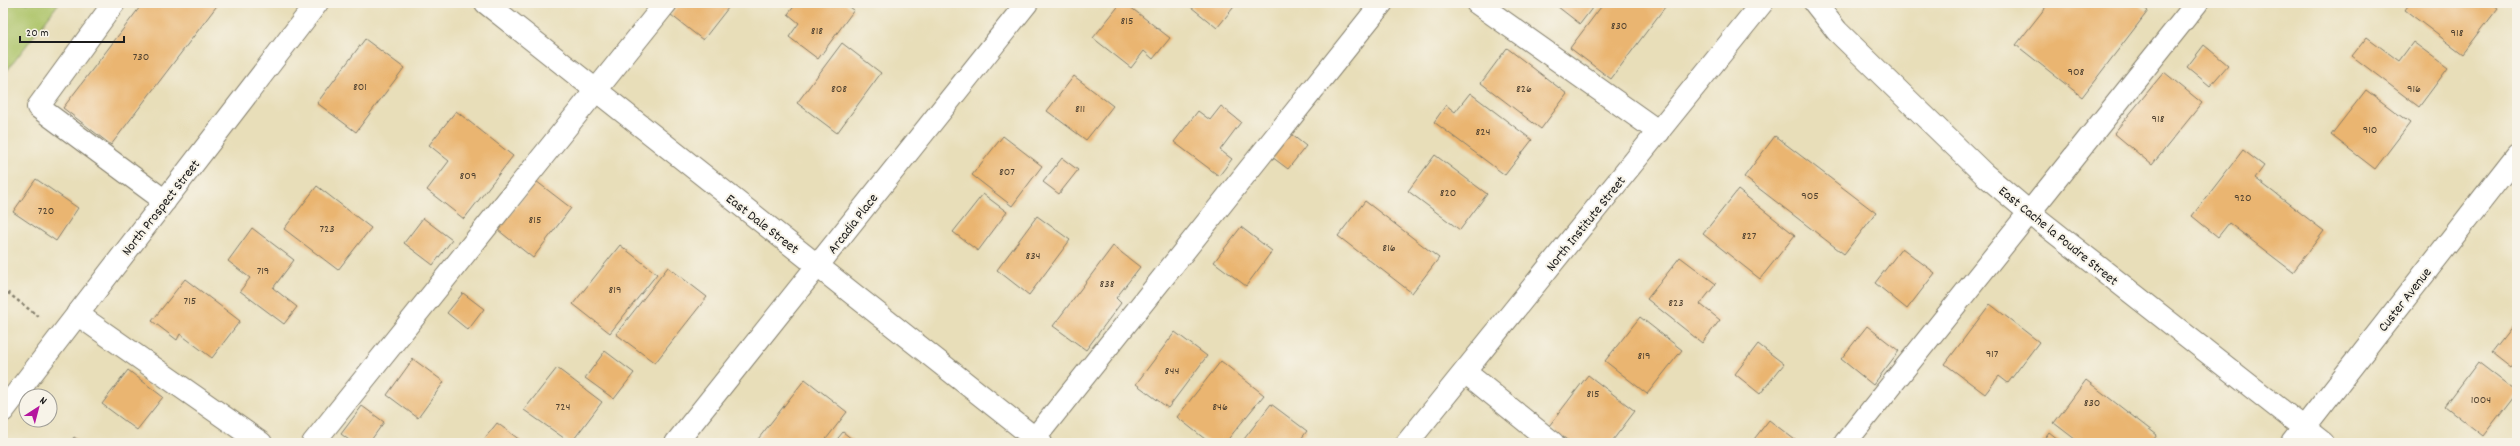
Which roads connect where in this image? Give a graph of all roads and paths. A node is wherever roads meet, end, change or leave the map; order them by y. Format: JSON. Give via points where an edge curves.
{"nodes":[{"id":1,"x":114,"y":3,"type":"edge"},
{"id":2,"x":317,"y":3,"type":"edge"},
{"id":3,"x":486,"y":3,"type":"edge"},
{"id":4,"x":666,"y":3,"type":"edge"},
{"id":5,"x":1027,"y":3,"type":"edge"},
{"id":6,"x":1382,"y":3,"type":"edge"},
{"id":7,"x":1477,"y":3,"type":"edge"},
{"id":8,"x":1762,"y":3,"type":"edge"},
{"id":9,"x":1815,"y":3,"type":"edge"},
{"id":10,"x":2197,"y":3,"type":"edge"},
{"id":11,"x":597,"y":91,"type":"junction"},
{"id":12,"x":1659,"y":132,"type":"junction"},
{"id":13,"x":2517,"y":155,"type":"edge"},
{"id":14,"x":165,"y":201,"type":"junction"},
{"id":15,"x":2030,"y":213,"type":"junction"},
{"id":16,"x":818,"y":267,"type":"junction"},
{"id":17,"x":3,"y":289,"type":"edge"},
{"id":18,"x":77,"y":314,"type":"junction"},
{"id":19,"x":62,"y":334,"type":"junction"},
{"id":20,"x":1465,"y":372,"type":"junction"},
{"id":21,"x":6,"y":399,"type":"edge"},
{"id":22,"x":2298,"y":435,"type":"edge"},
{"id":23,"x":1036,"y":441,"type":"edge"},
{"id":24,"x":261,"y":443,"type":"edge"},
{"id":25,"x":313,"y":443,"type":"edge"},
{"id":26,"x":676,"y":443,"type":"edge"},
{"id":27,"x":1407,"y":443,"type":"edge"},
{"id":28,"x":1553,"y":443,"type":"edge"},
{"id":29,"x":1845,"y":443,"type":"edge"},
{"id":30,"x":2324,"y":443,"type":"edge"}],
"edges":[{"from":1,"to":14,"type":"street","via":[[38,106]]},
{"from":2,"to":14,"type":"street","name":"North Prospect Street"},
{"from":3,"to":11,"type":"street","name":"East Dale Street"},
{"from":4,"to":11,"type":"street"},
{"from":5,"to":16,"type":"street","name":"Arcadia Place"},
{"from":6,"to":23,"type":"street"},
{"from":7,"to":12,"type":"street"},
{"from":8,"to":12,"type":"street","name":"North Institute Street"},
{"from":9,"to":15,"type":"street","name":"East Cache la Poudre Street","via":[[1836,31],[1984,174]]},
{"from":10,"to":15,"type":"street"},
{"from":11,"to":16,"type":"street","name":"East Dale Street"},
{"from":11,"to":25,"type":"street"},
{"from":12,"to":20,"type":"street","name":"North Institute Street"},
{"from":13,"to":22,"type":"street","name":"Custer Avenue"},
{"from":14,"to":18,"type":"street","name":"North Prospect Street"},
{"from":15,"to":22,"type":"street","name":"East Cache la Poudre Street"},
{"from":15,"to":29,"type":"street"},
{"from":16,"to":23,"type":"street","name":"East Dale Street"},
{"from":16,"to":26,"type":"street","name":"Arcadia Place"},
{"from":17,"to":19,"type":"path"},
{"from":18,"to":19,"type":"street","name":"North Prospect Street"},
{"from":18,"to":24,"type":"street"},
{"from":19,"to":21,"type":"street","name":"North Prospect Street"},
{"from":20,"to":27,"type":"street","name":"North Institute Street"},
{"from":20,"to":28,"type":"street"},
{"from":22,"to":30,"type":"street","name":"East Cache la Poudre Street"}]}
